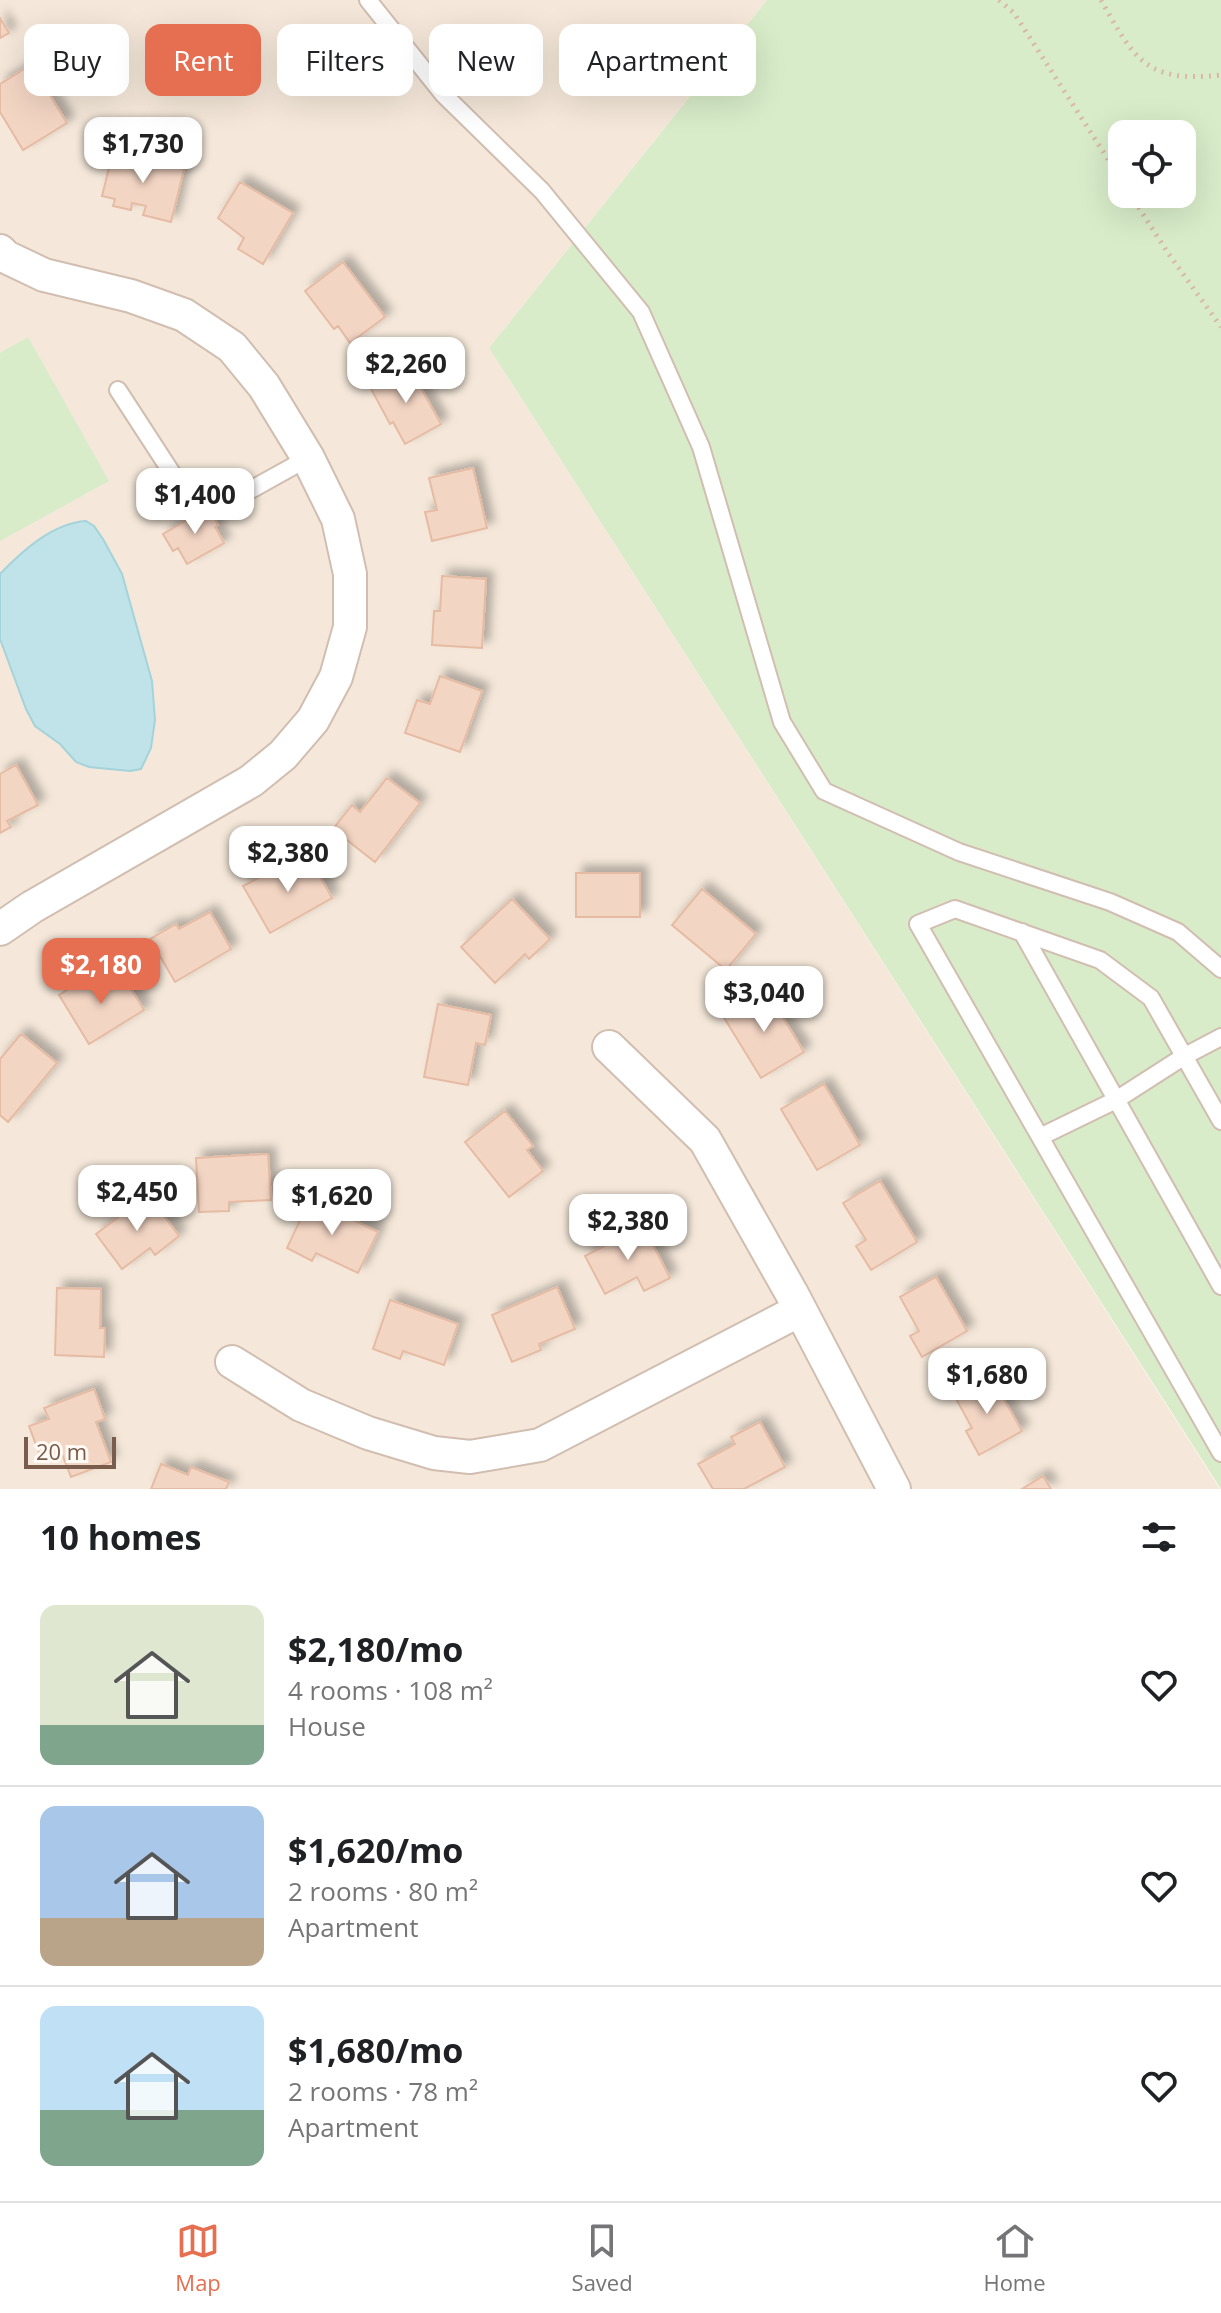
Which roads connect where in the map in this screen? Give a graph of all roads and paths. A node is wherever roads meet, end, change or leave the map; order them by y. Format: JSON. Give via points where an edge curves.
{"nodes":[{"id":1,"x":368,"y":0,"type":"edge"},
{"id":2,"x":999,"y":0,"type":"edge"},
{"id":3,"x":1101,"y":0,"type":"edge"},
{"id":4,"x":1221,"y":75,"type":"edge"},
{"id":5,"x":1108,"y":159,"type":"edge"},
{"id":6,"x":1139,"y":208,"type":"edge"},
{"id":7,"x":0,"y":251,"type":"edge"},
{"id":8,"x":1221,"y":327,"type":"edge"},
{"id":9,"x":118,"y":390,"type":"dead end"},
{"id":10,"x":308,"y":458,"type":"junction"},
{"id":11,"x":0,"y":929,"type":"edge"},
{"id":12,"x":1022,"y":932,"type":"junction"},
{"id":13,"x":1221,"y":969,"type":"edge"},
{"id":14,"x":1221,"y":1037,"type":"edge"},
{"id":15,"x":609,"y":1047,"type":"dead end"},
{"id":16,"x":1183,"y":1057,"type":"junction"},
{"id":17,"x":1116,"y":1100,"type":"junction"},
{"id":18,"x":1221,"y":1121,"type":"edge"},
{"id":19,"x":1040,"y":1137,"type":"junction"},
{"id":20,"x":1221,"y":1286,"type":"edge"},
{"id":21,"x":800,"y":1310,"type":"junction"},
{"id":22,"x":232,"y":1362,"type":"dead end"},
{"id":23,"x":1221,"y":1453,"type":"edge"},
{"id":24,"x":894,"y":1489,"type":"edge"}],
"edges":[{"from":1,"to":13,"type":"lane","via":[[443,94],[542,191],[641,312],[701,447],[782,722],[824,791],[959,852],[1110,902],[1178,932]]},
{"from":2,"to":5,"type":"path","via":[[1014,13]]},
{"from":3,"to":4,"type":"path","via":[[1131,50],[1150,68],[1174,77]]},
{"from":6,"to":8,"type":"path"},
{"from":7,"to":10,"type":"street","via":[[44,275],[184,315],[232,347],[264,386]]},
{"from":9,"to":10,"type":"lane","via":[[181,487],[245,493]]},
{"from":10,"to":11,"type":"street","via":[[338,519],[350,574],[350,627],[336,677],[313,720],[251,781]]},
{"from":12,"to":16,"type":"lane","via":[[1100,960],[1151,998]]},
{"from":12,"to":17,"type":"lane"},
{"from":12,"to":19,"type":"lane","via":[[955,909],[918,924]]},
{"from":14,"to":16,"type":"lane"},
{"from":15,"to":21,"type":"street","via":[[705,1140]]},
{"from":16,"to":17,"type":"lane"},
{"from":16,"to":18,"type":"lane"},
{"from":17,"to":19,"type":"lane"},
{"from":17,"to":20,"type":"lane"},
{"from":19,"to":23,"type":"lane"},
{"from":21,"to":22,"type":"street","via":[[540,1445],[470,1457],[434,1453],[368,1433],[301,1405]]},
{"from":21,"to":24,"type":"street"}]}
